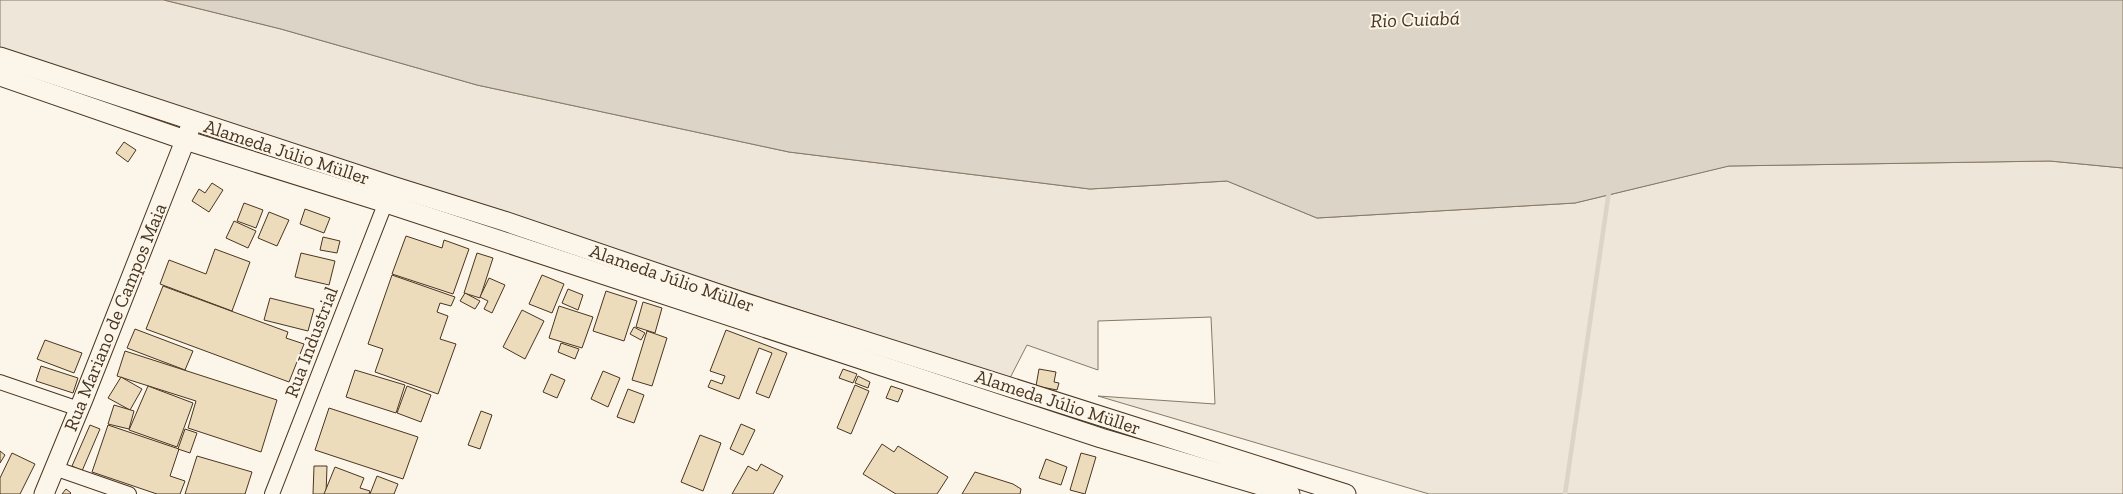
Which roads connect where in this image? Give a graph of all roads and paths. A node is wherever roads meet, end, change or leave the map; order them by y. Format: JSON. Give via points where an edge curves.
{"nodes":[{"id":1,"x":0,"y":57,"type":"edge"},
{"id":2,"x":0,"y":76,"type":"edge"},
{"id":3,"x":193,"y":121,"type":"junction"},
{"id":4,"x":185,"y":140,"type":"junction"},
{"id":5,"x":389,"y":195,"type":"junction"},
{"id":6,"x":0,"y":382,"type":"edge"},
{"id":7,"x":79,"y":409,"type":"junction"},
{"id":8,"x":54,"y":468,"type":"junction"},
{"id":9,"x":1271,"y":484,"type":"edge"},
{"id":10,"x":44,"y":494,"type":"edge"},
{"id":11,"x":129,"y":494,"type":"edge"},
{"id":12,"x":272,"y":494,"type":"edge"},
{"id":13,"x":1290,"y":494,"type":"edge"},
{"id":14,"x":1346,"y":494,"type":"edge"}],
"edges":[{"from":1,"to":3,"type":"main road","name":"Alameda Júlio Müller"},
{"from":2,"to":4,"type":"main road","name":"Alameda Júlio Müller"},
{"from":3,"to":4,"type":"main road","name":"Rua Mariano de Campos Maia"},
{"from":3,"to":5,"type":"main road","name":"Alameda Júlio Müller"},
{"from":4,"to":5,"type":"main road","name":"Alameda Júlio Müller"},
{"from":4,"to":7,"type":"main road","name":"Rua Mariano de Campos Maia"},
{"from":5,"to":9,"type":"main road","name":"Alameda Júlio Müller","via":[[1101,438]]},
{"from":5,"to":12,"type":"street","name":"Rua Industrial"},
{"from":6,"to":7,"type":"street"},
{"from":7,"to":8,"type":"main road","name":"Rua Mariano de Campos Maia"},
{"from":8,"to":10,"type":"main road","name":"Rua Mariano de Campos Maia"},
{"from":8,"to":11,"type":"street"},
{"from":9,"to":13,"type":"main road","name":"Alameda Júlio Müller"},
{"from":9,"to":14,"type":"main road","name":"Alameda Júlio Müller"}]}
